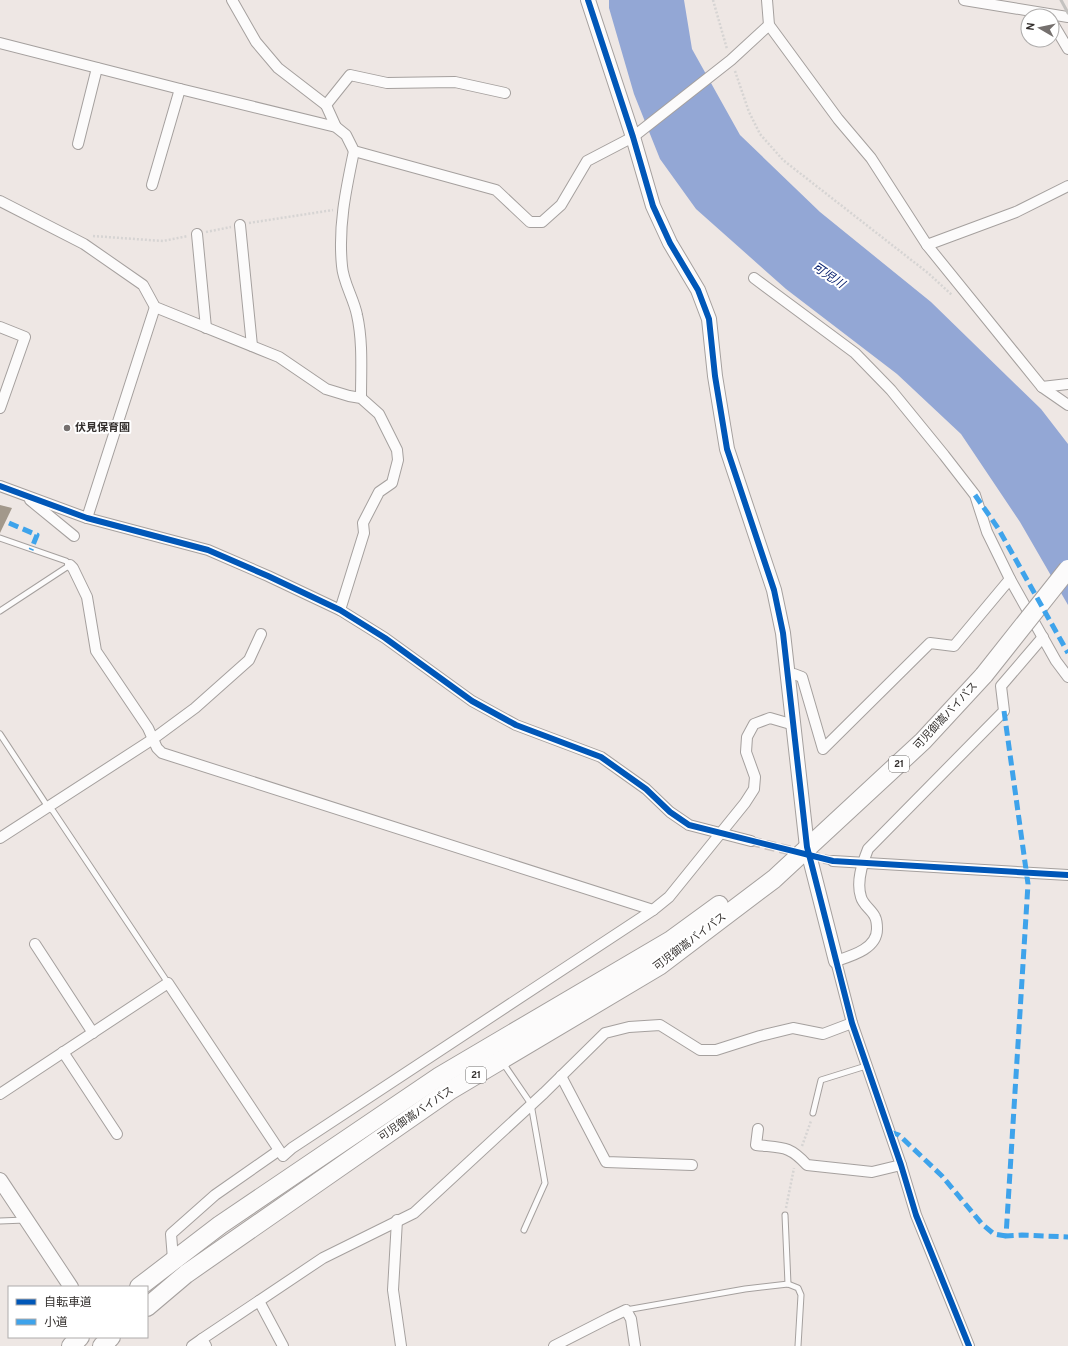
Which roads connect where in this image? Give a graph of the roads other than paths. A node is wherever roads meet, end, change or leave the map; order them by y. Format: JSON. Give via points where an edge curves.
{"nodes":[{"id":1,"x":232,"y":0,"type":"edge"},
{"id":2,"x":588,"y":0,"type":"edge"},
{"id":3,"x":766,"y":0,"type":"edge"},
{"id":4,"x":964,"y":0,"type":"edge"},
{"id":5,"x":1020,"y":9,"type":"edge"},
{"id":6,"x":769,"y":25,"type":"junction"},
{"id":7,"x":1060,"y":36,"type":"edge"},
{"id":8,"x":0,"y":42,"type":"edge"},
{"id":9,"x":1068,"y":49,"type":"edge"},
{"id":10,"x":98,"y":68,"type":"junction"},
{"id":11,"x":180,"y":90,"type":"junction"},
{"id":12,"x":505,"y":93,"type":"dead end"},
{"id":13,"x":326,"y":105,"type":"junction"},
{"id":14,"x":336,"y":127,"type":"junction"},
{"id":15,"x":633,"y":137,"type":"junction"},
{"id":16,"x":78,"y":144,"type":"dead end"},
{"id":17,"x":354,"y":150,"type":"junction"},
{"id":18,"x":152,"y":185,"type":"dead end"},
{"id":19,"x":1068,"y":186,"type":"edge"},
{"id":20,"x":0,"y":201,"type":"edge"},
{"id":21,"x":240,"y":225,"type":"dead end"},
{"id":22,"x":197,"y":234,"type":"dead end"},
{"id":23,"x":927,"y":245,"type":"junction"},
{"id":24,"x":754,"y":278,"type":"dead end"},
{"id":25,"x":155,"y":307,"type":"junction"},
{"id":26,"x":0,"y":327,"type":"edge"},
{"id":27,"x":206,"y":328,"type":"junction"},
{"id":28,"x":252,"y":346,"type":"junction"},
{"id":29,"x":1068,"y":384,"type":"edge"},
{"id":30,"x":1042,"y":386,"type":"junction"},
{"id":31,"x":361,"y":398,"type":"junction"},
{"id":32,"x":1068,"y":405,"type":"edge"},
{"id":33,"x":0,"y":408,"type":"edge"},
{"id":34,"x":0,"y":486,"type":"edge"},
{"id":35,"x":24,"y":495,"type":"junction"},
{"id":36,"x":87,"y":518,"type":"junction"},
{"id":37,"x":74,"y":536,"type":"dead end"},
{"id":38,"x":0,"y":538,"type":"edge"},
{"id":39,"x":70,"y":565,"type":"junction"},
{"id":40,"x":1068,"y":569,"type":"edge"},
{"id":41,"x":1010,"y":579,"type":"junction"},
{"id":42,"x":340,"y":610,"type":"junction"},
{"id":43,"x":0,"y":611,"type":"edge"},
{"id":44,"x":261,"y":634,"type":"dead end"},
{"id":45,"x":1042,"y":637,"type":"junction"},
{"id":46,"x":789,"y":674,"type":"junction"},
{"id":47,"x":1068,"y":677,"type":"edge"},
{"id":48,"x":794,"y":725,"type":"junction"},
{"id":49,"x":0,"y":734,"type":"edge"},
{"id":50,"x":153,"y":739,"type":"junction"},
{"id":51,"x":48,"y":807,"type":"junction"},
{"id":52,"x":721,"y":834,"type":"junction"},
{"id":53,"x":0,"y":838,"type":"edge"},
{"id":54,"x":751,"y":841,"type":"tunnel mouth"},
{"id":55,"x":807,"y":847,"type":"junction"},
{"id":56,"x":833,"y":860,"type":"tunnel mouth"},
{"id":57,"x":862,"y":862,"type":"junction"},
{"id":58,"x":1068,"y":875,"type":"edge"},
{"id":59,"x":653,"y":910,"type":"junction"},
{"id":60,"x":35,"y":944,"type":"dead end"},
{"id":61,"x":836,"y":960,"type":"junction"},
{"id":62,"x":168,"y":984,"type":"junction"},
{"id":63,"x":852,"y":1023,"type":"junction"},
{"id":64,"x":93,"y":1033,"type":"junction"},
{"id":65,"x":63,"y":1052,"type":"junction"},
{"id":66,"x":501,"y":1060,"type":"junction"},
{"id":67,"x":866,"y":1066,"type":"junction"},
{"id":68,"x":561,"y":1076,"type":"junction"},
{"id":69,"x":0,"y":1094,"type":"edge"},
{"id":70,"x":531,"y":1104,"type":"junction"},
{"id":71,"x":813,"y":1113,"type":"dead end"},
{"id":72,"x":758,"y":1129,"type":"dead end"},
{"id":73,"x":117,"y":1134,"type":"dead end"},
{"id":74,"x":278,"y":1151,"type":"junction"},
{"id":75,"x":692,"y":1165,"type":"dead end"},
{"id":76,"x":902,"y":1165,"type":"junction"},
{"id":77,"x":0,"y":1180,"type":"edge"},
{"id":78,"x":786,"y":1214,"type":"dead end"},
{"id":79,"x":26,"y":1220,"type":"junction"},
{"id":80,"x":397,"y":1220,"type":"junction"},
{"id":81,"x":0,"y":1221,"type":"edge"},
{"id":82,"x":524,"y":1230,"type":"dead end"},
{"id":83,"x":173,"y":1259,"type":"junction"},
{"id":84,"x":788,"y":1284,"type":"junction"},
{"id":85,"x":70,"y":1286,"type":"edge"},
{"id":86,"x":140,"y":1286,"type":"edge"},
{"id":87,"x":259,"y":1302,"type":"junction"},
{"id":88,"x":148,"y":1306,"type":"edge"},
{"id":89,"x":626,"y":1310,"type":"junction"},
{"id":90,"x":79,"y":1338,"type":"edge"},
{"id":91,"x":204,"y":1343,"type":"edge"},
{"id":92,"x":71,"y":1346,"type":"edge"},
{"id":93,"x":192,"y":1346,"type":"edge"},
{"id":94,"x":283,"y":1346,"type":"edge"},
{"id":95,"x":401,"y":1346,"type":"edge"},
{"id":96,"x":554,"y":1346,"type":"edge"},
{"id":97,"x":635,"y":1346,"type":"edge"},
{"id":98,"x":798,"y":1346,"type":"edge"},
{"id":99,"x":969,"y":1346,"type":"edge"}],
"edges":[{"from":1,"to":13,"type":"street","via":[[256,42],[278,68]]},
{"from":2,"to":15,"type":"street"},
{"from":3,"to":6,"type":"street"},
{"from":4,"to":5,"type":"street"},
{"from":6,"to":15,"type":"street","via":[[731,60]]},
{"from":6,"to":23,"type":"street","via":[[838,119],[871,158]]},
{"from":7,"to":9,"type":"street"},
{"from":8,"to":10,"type":"street"},
{"from":10,"to":11,"type":"street"},
{"from":10,"to":16,"type":"street"},
{"from":11,"to":14,"type":"street"},
{"from":11,"to":18,"type":"street"},
{"from":12,"to":13,"type":"street","via":[[455,82],[387,83],[350,75]]},
{"from":13,"to":14,"type":"street"},
{"from":14,"to":17,"type":"street","via":[[346,135]]},
{"from":15,"to":17,"type":"street","via":[[587,161],[561,205],[542,222],[530,222],[496,190]]},
{"from":15,"to":46,"type":"street","via":[[653,206],[670,243],[698,290],[709,319],[727,449],[774,590]]},
{"from":17,"to":31,"type":"street","via":[[343,208],[340,242],[342,268],[361,336]]},
{"from":19,"to":23,"type":"street","via":[[1016,212]]},
{"from":20,"to":25,"type":"street","via":[[84,244],[143,285]]},
{"from":21,"to":28,"type":"street"},
{"from":22,"to":27,"type":"street"},
{"from":23,"to":30,"type":"street"},
{"from":24,"to":41,"type":"street","via":[[855,353],[891,390],[975,495],[987,532]]},
{"from":25,"to":27,"type":"street"},
{"from":25,"to":36,"type":"street"},
{"from":26,"to":33,"type":"street","via":[[25,337]]},
{"from":27,"to":28,"type":"street"},
{"from":28,"to":31,"type":"street","via":[[279,357],[326,389]]},
{"from":29,"to":30,"type":"street"},
{"from":30,"to":32,"type":"street"},
{"from":31,"to":42,"type":"street","via":[[379,414],[397,450],[398,460],[392,483],[379,492],[363,524],[364,533]]},
{"from":34,"to":35,"type":"street"},
{"from":35,"to":36,"type":"street"},
{"from":35,"to":37,"type":"street"},
{"from":36,"to":42,"type":"street","via":[[208,550]]},
{"from":38,"to":39,"type":"lane","via":[[66,561]]},
{"from":39,"to":43,"type":"lane"},
{"from":39,"to":50,"type":"street","via":[[87,597],[96,651]]},
{"from":40,"to":55,"type":"highway","name":"可児御嵩バイパス","number":"21","bridge":true,"via":[[984,675],[923,741]]},
{"from":41,"to":45,"type":"street"},
{"from":41,"to":46,"type":"street","via":[[954,646],[930,643],[823,749],[802,677]]},
{"from":42,"to":52,"type":"street","via":[[385,638],[472,701],[516,725],[601,757],[646,789],[670,812],[689,825]]},
{"from":44,"to":50,"type":"street","via":[[249,660],[195,708]]},
{"from":45,"to":47,"type":"street"},
{"from":45,"to":57,"type":"street","via":[[1001,686],[1004,711],[879,836],[868,849]]},
{"from":46,"to":48,"type":"street"},
{"from":48,"to":52,"type":"street","via":[[770,718],[754,724],[747,737],[746,752],[755,777],[754,789]]},
{"from":48,"to":55,"type":"street"},
{"from":49,"to":51,"type":"lane"},
{"from":50,"to":51,"type":"street"},
{"from":50,"to":59,"type":"street","via":[[162,752]]},
{"from":51,"to":53,"type":"street"},
{"from":51,"to":62,"type":"lane"},
{"from":52,"to":54,"type":"street"},
{"from":52,"to":59,"type":"street","via":[[669,897]]},
{"from":55,"to":61,"type":"street"},
{"from":55,"to":66,"type":"highway","name":"可児御嵩バイパス","number":"21","via":[[774,879],[659,966]]},
{"from":55,"to":83,"type":"highway","name":"可児御嵩バイパス","number":"21","via":[[767,870],[671,940],[440,1076]]},
{"from":56,"to":57,"type":"street"},
{"from":57,"to":58,"type":"street"},
{"from":57,"to":61,"type":"street","via":[[859,890],[861,900],[877,919],[877,934],[871,944],[857,954]]},
{"from":59,"to":74,"type":"street","via":[[283,1156]]},
{"from":60,"to":64,"type":"street"},
{"from":61,"to":63,"type":"street"},
{"from":62,"to":64,"type":"street"},
{"from":62,"to":74,"type":"street"},
{"from":63,"to":67,"type":"street"},
{"from":63,"to":68,"type":"street","via":[[823,1034],[793,1028],[716,1050],[700,1050],[660,1025],[629,1027],[606,1033]]},
{"from":64,"to":65,"type":"street"},
{"from":65,"to":69,"type":"street"},
{"from":65,"to":73,"type":"street"},
{"from":66,"to":70,"type":"lane"},
{"from":66,"to":88,"type":"highway","name":"可児御嵩バイパス","number":"21","via":[[449,1091],[204,1262]]},
{"from":67,"to":71,"type":"lane","via":[[821,1080]]},
{"from":67,"to":76,"type":"street"},
{"from":68,"to":70,"type":"street"},
{"from":68,"to":75,"type":"street","via":[[606,1162]]},
{"from":70,"to":80,"type":"street","via":[[414,1213]]},
{"from":70,"to":82,"type":"lane","via":[[545,1183]]},
{"from":72,"to":76,"type":"street","via":[[756,1145],[788,1149],[807,1165],[872,1172]]},
{"from":74,"to":83,"type":"street","via":[[215,1195],[171,1234]]},
{"from":76,"to":99,"type":"street","via":[[916,1215]]},
{"from":77,"to":79,"type":"street"},
{"from":78,"to":84,"type":"lane"},
{"from":79,"to":81,"type":"lane"},
{"from":79,"to":85,"type":"street"},
{"from":80,"to":87,"type":"street","via":[[323,1258]]},
{"from":80,"to":95,"type":"street","via":[[393,1290]]},
{"from":83,"to":86,"type":"highway","name":"可児御嵩バイパス","number":"21"},
{"from":84,"to":89,"type":"lane","via":[[745,1288]]},
{"from":84,"to":98,"type":"lane","via":[[798,1288],[801,1295]]},
{"from":87,"to":91,"type":"street"},
{"from":87,"to":94,"type":"street"},
{"from":89,"to":96,"type":"street"},
{"from":89,"to":97,"type":"street","via":[[631,1319]]},
{"from":90,"to":92,"type":"highway"},
{"from":91,"to":93,"type":"street"}]}
